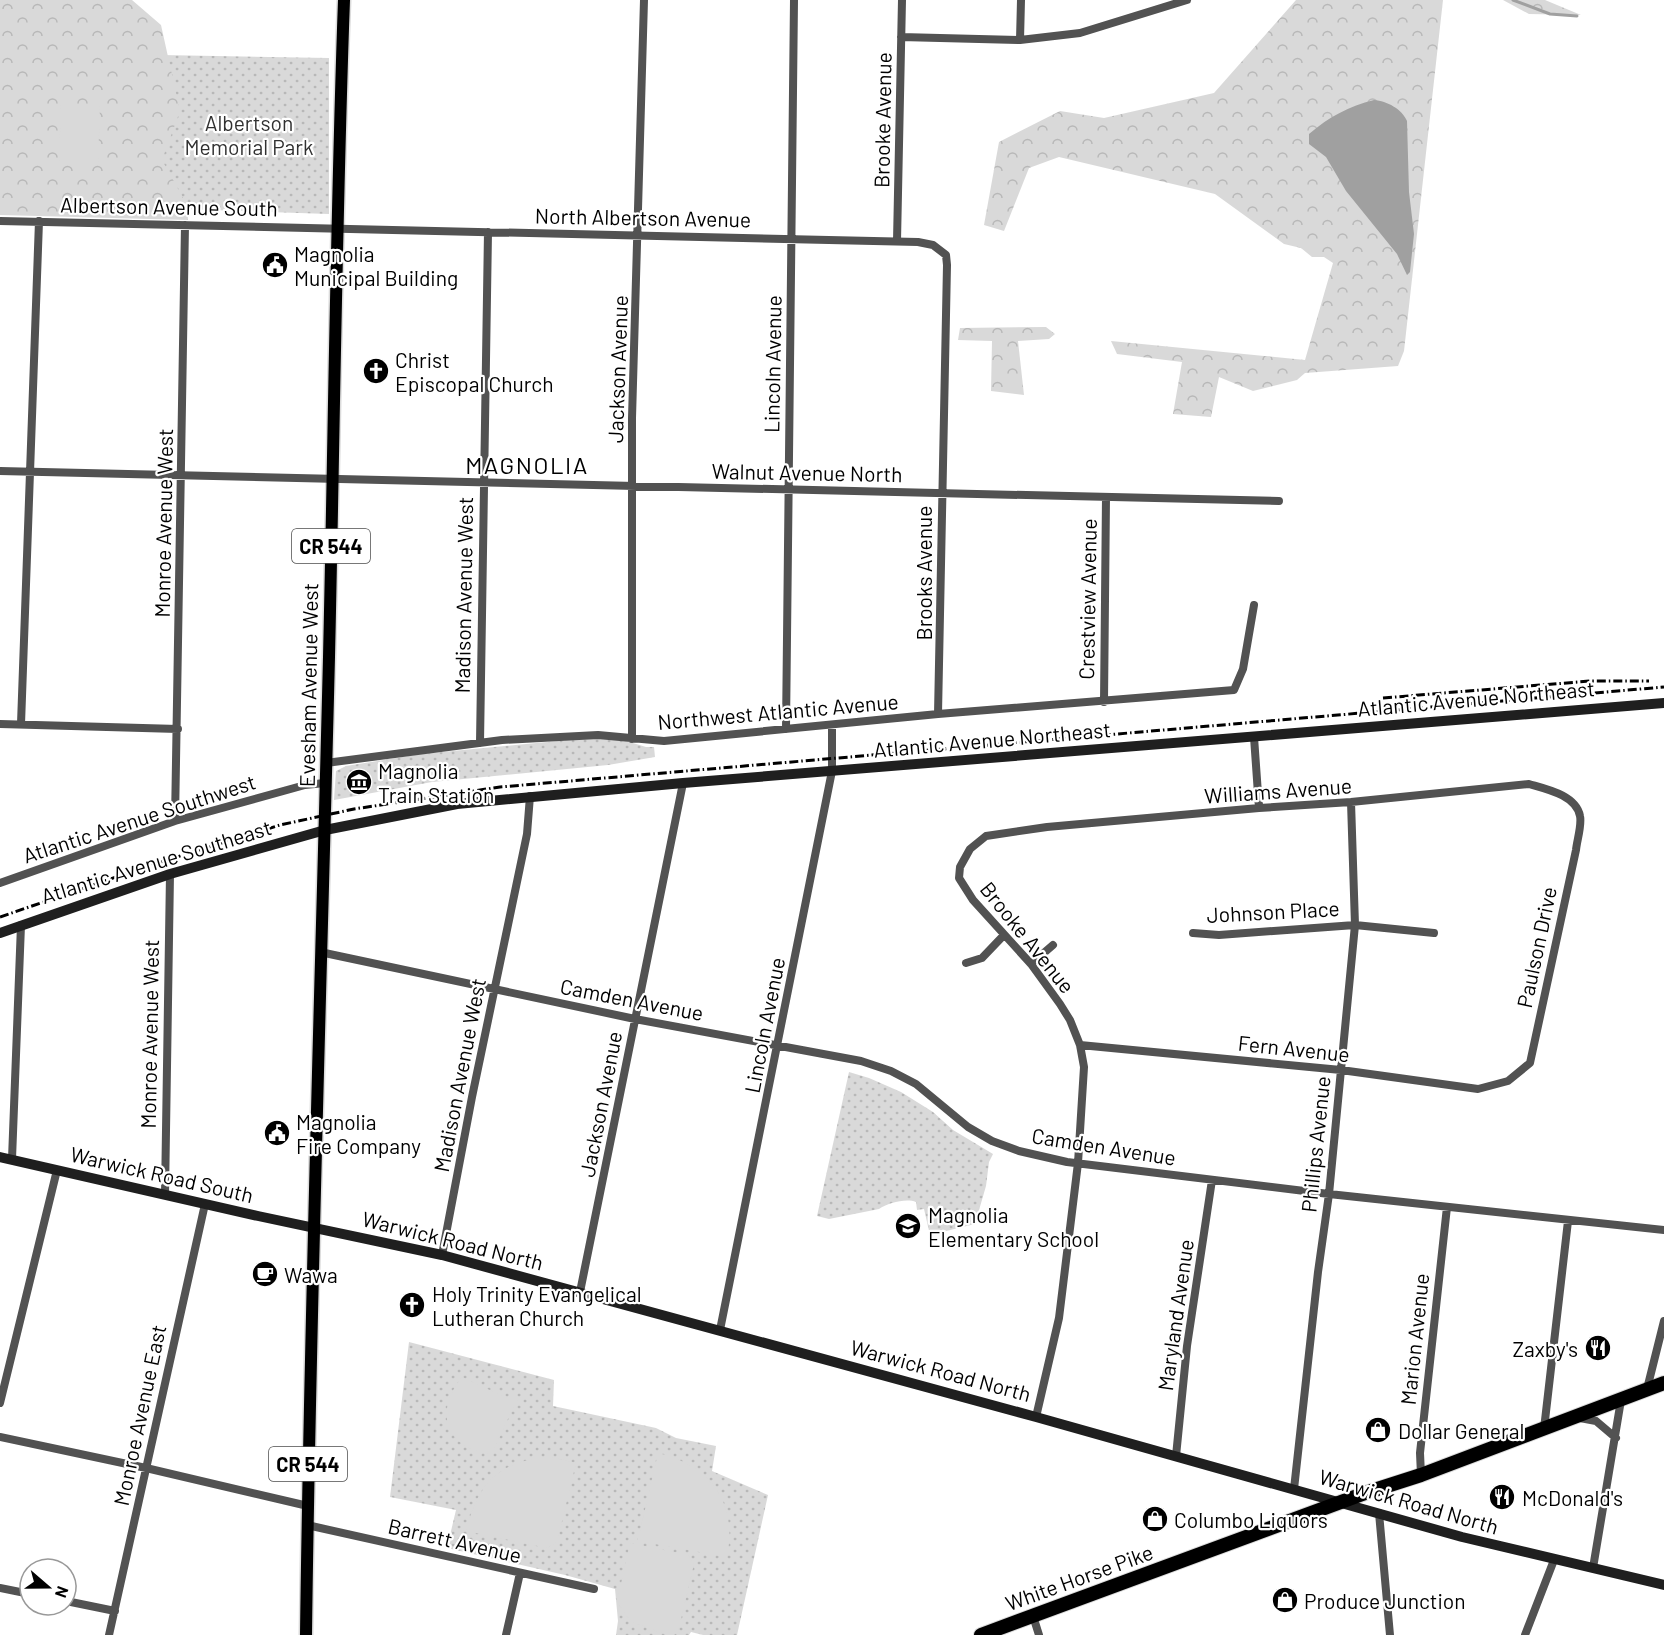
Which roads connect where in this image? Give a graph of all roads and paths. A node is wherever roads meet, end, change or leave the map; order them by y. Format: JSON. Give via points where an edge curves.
{"nodes":[{"id":1,"x":344,"y":0,"type":"edge"},
{"id":2,"x":645,"y":0,"type":"edge"},
{"id":3,"x":794,"y":0,"type":"edge"},
{"id":4,"x":902,"y":0,"type":"edge"},
{"id":5,"x":1021,"y":0,"type":"edge"},
{"id":6,"x":1187,"y":0,"type":"edge"},
{"id":7,"x":901,"y":37,"type":"junction"},
{"id":8,"x":1020,"y":40,"type":"junction"},
{"id":9,"x":0,"y":221,"type":"edge"},
{"id":10,"x":39,"y":221,"type":"junction"},
{"id":11,"x":185,"y":225,"type":"junction"},
{"id":12,"x":336,"y":228,"type":"junction"},
{"id":13,"x":488,"y":232,"type":"junction"},
{"id":14,"x":639,"y":235,"type":"junction"},
{"id":15,"x":792,"y":239,"type":"junction"},
{"id":16,"x":897,"y":242,"type":"junction"},
{"id":17,"x":945,"y":254,"type":"joint"},
{"id":18,"x":0,"y":471,"type":"edge"},
{"id":19,"x":30,"y":472,"type":"junction"},
{"id":20,"x":181,"y":476,"type":"junction"},
{"id":21,"x":333,"y":479,"type":"junction"},
{"id":22,"x":483,"y":483,"type":"junction"},
{"id":23,"x":632,"y":486,"type":"junction"},
{"id":24,"x":789,"y":490,"type":"junction"},
{"id":25,"x":941,"y":494,"type":"junction"},
{"id":26,"x":1106,"y":497,"type":"junction"},
{"id":27,"x":1280,"y":501,"type":"dead end"},
{"id":28,"x":1254,"y":605,"type":"dead end"},
{"id":29,"x":1104,"y":702,"type":"junction"},
{"id":30,"x":1664,"y":702,"type":"edge"},
{"id":31,"x":938,"y":714,"type":"junction"},
{"id":32,"x":0,"y":724,"type":"edge"},
{"id":33,"x":21,"y":724,"type":"junction"},
{"id":34,"x":832,"y":725,"type":"junction"},
{"id":35,"x":178,"y":729,"type":"junction"},
{"id":36,"x":786,"y":729,"type":"junction"},
{"id":37,"x":1254,"y":737,"type":"junction"},
{"id":38,"x":632,"y":739,"type":"junction"},
{"id":39,"x":480,"y":743,"type":"junction"},
{"id":40,"x":326,"y":763,"type":"junction"},
{"id":41,"x":832,"y":771,"type":"junction"},
{"id":42,"x":325,"y":783,"type":"junction"},
{"id":43,"x":683,"y":783,"type":"junction"},
{"id":44,"x":530,"y":796,"type":"junction"},
{"id":45,"x":1351,"y":802,"type":"junction"},
{"id":46,"x":1575,"y":806,"type":"joint"},
{"id":47,"x":1259,"y":808,"type":"junction"},
{"id":48,"x":175,"y":821,"type":"junction"},
{"id":49,"x":325,"y":830,"type":"junction"},
{"id":50,"x":979,"y":841,"type":"joint"},
{"id":51,"x":170,"y":874,"type":"junction"},
{"id":52,"x":0,"y":883,"type":"edge"},
{"id":53,"x":21,"y":925,"type":"junction"},
{"id":54,"x":1355,"y":925,"type":"junction"},
{"id":55,"x":0,"y":933,"type":"edge"},
{"id":56,"x":1193,"y":933,"type":"dead end"},
{"id":57,"x":1434,"y":933,"type":"dead end"},
{"id":58,"x":1004,"y":934,"type":"junction"},
{"id":59,"x":1053,"y":945,"type":"dead end"},
{"id":60,"x":320,"y":952,"type":"junction"},
{"id":61,"x":966,"y":963,"type":"dead end"},
{"id":62,"x":1031,"y":964,"type":"junction"},
{"id":63,"x":494,"y":989,"type":"junction"},
{"id":64,"x":635,"y":1019,"type":"junction"},
{"id":65,"x":778,"y":1045,"type":"junction"},
{"id":66,"x":1080,"y":1045,"type":"junction"},
{"id":67,"x":1341,"y":1070,"type":"junction"},
{"id":68,"x":1503,"y":1083,"type":"joint"},
{"id":69,"x":0,"y":1156,"type":"edge"},
{"id":70,"x":12,"y":1159,"type":"junction"},
{"id":71,"x":1078,"y":1163,"type":"junction"},
{"id":72,"x":57,"y":1170,"type":"junction"},
{"id":73,"x":1212,"y":1180,"type":"junction"},
{"id":74,"x":1329,"y":1194,"type":"junction"},
{"id":75,"x":165,"y":1195,"type":"junction"},
{"id":76,"x":205,"y":1204,"type":"junction"},
{"id":77,"x":1447,"y":1208,"type":"junction"},
{"id":78,"x":1568,"y":1221,"type":"junction"},
{"id":79,"x":315,"y":1228,"type":"junction"},
{"id":80,"x":1664,"y":1230,"type":"edge"},
{"id":81,"x":442,"y":1255,"type":"junction"},
{"id":82,"x":580,"y":1292,"type":"junction"},
{"id":83,"x":1664,"y":1321,"type":"edge"},
{"id":84,"x":720,"y":1330,"type":"junction"},
{"id":85,"x":1660,"y":1337,"type":"junction"},
{"id":86,"x":1664,"y":1348,"type":"edge"},
{"id":87,"x":1664,"y":1383,"type":"edge"},
{"id":88,"x":1647,"y":1389,"type":"junction"},
{"id":89,"x":1621,"y":1400,"type":"junction"},
{"id":90,"x":0,"y":1403,"type":"edge"},
{"id":91,"x":1036,"y":1417,"type":"junction"},
{"id":92,"x":1575,"y":1417,"type":"junction"},
{"id":93,"x":1544,"y":1429,"type":"junction"},
{"id":94,"x":0,"y":1437,"type":"edge"},
{"id":95,"x":1616,"y":1438,"type":"junction"},
{"id":96,"x":1176,"y":1456,"type":"junction"},
{"id":97,"x":146,"y":1468,"type":"junction"},
{"id":98,"x":1421,"y":1475,"type":"junction"},
{"id":99,"x":1294,"y":1489,"type":"junction"},
{"id":100,"x":1344,"y":1502,"type":"junction"},
{"id":101,"x":308,"y":1506,"type":"junction"},
{"id":102,"x":1379,"y":1513,"type":"junction"},
{"id":103,"x":307,"y":1525,"type":"junction"},
{"id":104,"x":1554,"y":1560,"type":"junction"},
{"id":105,"x":1593,"y":1568,"type":"junction"},
{"id":106,"x":520,"y":1573,"type":"junction"},
{"id":107,"x":1664,"y":1585,"type":"edge"},
{"id":108,"x":0,"y":1588,"type":"edge"},
{"id":109,"x":594,"y":1589,"type":"dead end"},
{"id":110,"x":18,"y":1592,"type":"edge"},
{"id":111,"x":78,"y":1603,"type":"edge"},
{"id":112,"x":115,"y":1611,"type":"junction"},
{"id":113,"x":1033,"y":1616,"type":"junction"},
{"id":114,"x":109,"y":1635,"type":"edge"},
{"id":115,"x":306,"y":1635,"type":"edge"},
{"id":116,"x":506,"y":1635,"type":"edge"},
{"id":117,"x":981,"y":1635,"type":"edge"},
{"id":118,"x":1039,"y":1635,"type":"edge"},
{"id":119,"x":1390,"y":1635,"type":"edge"},
{"id":120,"x":1525,"y":1635,"type":"edge"}],
"edges":[{"from":1,"to":12,"type":"main road","name":"Evesham Avenue West","number":"CR 544"},
{"from":2,"to":14,"type":"street","name":"Jackson Avenue"},
{"from":3,"to":15,"type":"street","name":"Lincoln Avenue"},
{"from":4,"to":7,"type":"street","name":"Brooke Avenue"},
{"from":5,"to":8,"type":"street"},
{"from":6,"to":8,"type":"street","via":[[1080,33]]},
{"from":7,"to":8,"type":"street"},
{"from":7,"to":16,"type":"street","name":"Brooke Avenue"},
{"from":9,"to":10,"type":"street","name":"Albertson Avenue South"},
{"from":10,"to":11,"type":"street","name":"Albertson Avenue South"},
{"from":10,"to":19,"type":"street"},
{"from":11,"to":12,"type":"street","name":"Albertson Avenue South"},
{"from":11,"to":20,"type":"street","name":"Monroe Avenue West"},
{"from":12,"to":13,"type":"street","name":"North Albertson Avenue"},
{"from":12,"to":21,"type":"main road","name":"Evesham Avenue West","number":"CR 544"},
{"from":13,"to":14,"type":"street","name":"North Albertson Avenue"},
{"from":13,"to":22,"type":"street","name":"Madison Avenue West"},
{"from":14,"to":15,"type":"street","name":"North Albertson Avenue"},
{"from":14,"to":23,"type":"street","name":"Jackson Avenue"},
{"from":15,"to":16,"type":"street","name":"North Albertson Avenue"},
{"from":15,"to":24,"type":"street","name":"Lincoln Avenue"},
{"from":16,"to":17,"type":"street","name":"North Albertson Avenue","via":[[933,245]]},
{"from":17,"to":25,"type":"street","name":"Brooks Avenue"},
{"from":18,"to":19,"type":"street","name":"Walnut Avenue North"},
{"from":19,"to":20,"type":"street","name":"Walnut Avenue North"},
{"from":19,"to":33,"type":"street"},
{"from":20,"to":21,"type":"street","name":"Walnut Avenue North"},
{"from":20,"to":35,"type":"street","name":"Monroe Avenue West"},
{"from":21,"to":22,"type":"street","name":"Walnut Avenue North"},
{"from":21,"to":40,"type":"main road","name":"Evesham Avenue West","number":"CR 544"},
{"from":22,"to":23,"type":"street","name":"Walnut Avenue North"},
{"from":22,"to":39,"type":"street","name":"Madison Avenue West"},
{"from":23,"to":24,"type":"street","name":"Walnut Avenue North"},
{"from":23,"to":38,"type":"street","name":"Jackson Avenue"},
{"from":24,"to":25,"type":"street","name":"Walnut Avenue North"},
{"from":24,"to":36,"type":"street","name":"Lincoln Avenue"},
{"from":25,"to":26,"type":"street","name":"Walnut Avenue North"},
{"from":25,"to":31,"type":"street","name":"Brooks Avenue"},
{"from":26,"to":27,"type":"street","name":"Walnut Avenue North"},
{"from":26,"to":29,"type":"street","name":"Crestview Avenue"},
{"from":28,"to":29,"type":"street","name":"Northwest Atlantic Avenue","via":[[1243,669],[1234,690]]},
{"from":29,"to":31,"type":"street","name":"Northwest Atlantic Avenue"},
{"from":30,"to":37,"type":"street","name":"Atlantic Avenue Northeast"},
{"from":31,"to":34,"type":"street","name":"Northwest Atlantic Avenue"},
{"from":32,"to":33,"type":"street"},
{"from":33,"to":35,"type":"street"},
{"from":34,"to":36,"type":"street","name":"Northwest Atlantic Avenue"},
{"from":34,"to":41,"type":"street","name":"Lincoln Avenue"},
{"from":35,"to":48,"type":"street","name":"Monroe Avenue West"},
{"from":36,"to":38,"type":"street","name":"Northwest Atlantic Avenue","via":[[664,741]]},
{"from":37,"to":41,"type":"street","name":"Atlantic Avenue Northeast"},
{"from":37,"to":47,"type":"street"},
{"from":38,"to":39,"type":"street","name":"Northwest Atlantic Avenue","via":[[557,736]]},
{"from":39,"to":40,"type":"street","name":"Northwest Atlantic Avenue"},
{"from":40,"to":42,"type":"main road","name":"Evesham Avenue West","number":"CR 544"},
{"from":41,"to":43,"type":"street","name":"Atlantic Avenue Northeast"},
{"from":41,"to":65,"type":"street","name":"Lincoln Avenue"},
{"from":42,"to":48,"type":"street","name":"Atlantic Avenue Southwest"},
{"from":42,"to":49,"type":"main road","name":"Evesham Avenue West","number":"CR 544"},
{"from":43,"to":44,"type":"street","name":"Atlantic Avenue Northeast"},
{"from":43,"to":64,"type":"street","name":"Jackson Avenue"},
{"from":44,"to":49,"type":"street","name":"Atlantic Avenue Northeast","via":[[457,804]]},
{"from":44,"to":63,"type":"street","name":"Madison Avenue West","via":[[526,834]]},
{"from":45,"to":46,"type":"street","name":"Williams Avenue","via":[[1529,784],[1551,790]]},
{"from":45,"to":47,"type":"street","name":"Williams Avenue"},
{"from":45,"to":54,"type":"street","name":"Phillips Avenue"},
{"from":46,"to":68,"type":"street","name":"Paulson Drive","via":[[1580,816],[1576,850],[1530,1063]]},
{"from":47,"to":50,"type":"street","name":"Williams Avenue","via":[[1047,827],[986,836]]},
{"from":48,"to":52,"type":"street","name":"Atlantic Avenue Southwest"},
{"from":49,"to":51,"type":"street","name":"Atlantic Avenue Southeast"},
{"from":49,"to":60,"type":"main road","name":"Evesham Avenue West","number":"CR 544"},
{"from":50,"to":58,"type":"street","name":"Brooke Avenue","via":[[969,849],[959,878]]},
{"from":51,"to":53,"type":"street","name":"Atlantic Avenue Southeast"},
{"from":51,"to":75,"type":"street","name":"Monroe Avenue West"},
{"from":53,"to":55,"type":"street","name":"Atlantic Avenue Southeast"},
{"from":53,"to":70,"type":"street"},
{"from":54,"to":56,"type":"street","name":"Johnson Place","via":[[1219,935]]},
{"from":54,"to":57,"type":"street","name":"Johnson Place"},
{"from":54,"to":67,"type":"street","name":"Phillips Avenue"},
{"from":58,"to":61,"type":"street","via":[[982,958]]},
{"from":58,"to":62,"type":"street","name":"Brooke Avenue"},
{"from":59,"to":62,"type":"street"},
{"from":60,"to":63,"type":"street","name":"Camden Avenue"},
{"from":60,"to":79,"type":"main road","name":"Evesham Avenue West","number":"CR 544"},
{"from":62,"to":66,"type":"street","name":"Brooke Avenue","via":[[1065,1012]]},
{"from":63,"to":64,"type":"street","name":"Camden Avenue"},
{"from":63,"to":81,"type":"street","name":"Madison Avenue West"},
{"from":64,"to":65,"type":"street","name":"Camden Avenue"},
{"from":64,"to":82,"type":"street","name":"Jackson Avenue"},
{"from":65,"to":71,"type":"street","name":"Camden Avenue","via":[[861,1061],[891,1071],[916,1084],[968,1127],[992,1141]]},
{"from":65,"to":84,"type":"street","name":"Lincoln Avenue"},
{"from":66,"to":67,"type":"street","name":"Fern Avenue"},
{"from":66,"to":71,"type":"street","name":"Brooke Avenue","via":[[1084,1067]]},
{"from":67,"to":68,"type":"street","name":"Fern Avenue","via":[[1478,1089]]},
{"from":67,"to":74,"type":"street","name":"Phillips Avenue"},
{"from":69,"to":70,"type":"street","name":"Warwick Road South"},
{"from":70,"to":72,"type":"street","name":"Warwick Road South"},
{"from":71,"to":73,"type":"street","name":"Camden Avenue"},
{"from":71,"to":91,"type":"street","name":"Brooke Avenue","via":[[1059,1318]]},
{"from":72,"to":75,"type":"street","name":"Warwick Road South"},
{"from":72,"to":90,"type":"street"},
{"from":73,"to":74,"type":"street","name":"Camden Avenue"},
{"from":73,"to":96,"type":"street","name":"Maryland Avenue","via":[[1187,1346]]},
{"from":74,"to":77,"type":"street","name":"Camden Avenue"},
{"from":74,"to":99,"type":"street","name":"Phillips Avenue"},
{"from":75,"to":76,"type":"street","name":"Warwick Road South"},
{"from":76,"to":79,"type":"street","name":"Warwick Road South"},
{"from":76,"to":97,"type":"street","name":"Monroe Avenue East"},
{"from":77,"to":78,"type":"street","name":"Camden Avenue"},
{"from":77,"to":98,"type":"street","name":"Marion Avenue"},
{"from":78,"to":80,"type":"street","name":"Camden Avenue"},
{"from":78,"to":93,"type":"street"},
{"from":79,"to":81,"type":"street","name":"Warwick Road North"},
{"from":79,"to":101,"type":"main road","number":"CR 544"},
{"from":81,"to":82,"type":"street","name":"Warwick Road North"},
{"from":82,"to":84,"type":"street","name":"Warwick Road North"},
{"from":83,"to":85,"type":"street"},
{"from":84,"to":91,"type":"street","name":"Warwick Road North"},
{"from":85,"to":86,"type":"street"},
{"from":85,"to":88,"type":"street"},
{"from":87,"to":88,"type":"highway","name":"White Horse Pike"},
{"from":88,"to":89,"type":"highway","name":"White Horse Pike"},
{"from":89,"to":92,"type":"highway","name":"White Horse Pike"},
{"from":89,"to":95,"type":"street"},
{"from":91,"to":96,"type":"street","name":"Warwick Road North"},
{"from":92,"to":93,"type":"highway","name":"White Horse Pike"},
{"from":92,"to":95,"type":"street","via":[[1596,1421]]},
{"from":93,"to":98,"type":"highway","name":"White Horse Pike"},
{"from":94,"to":97,"type":"street"},
{"from":95,"to":105,"type":"street"},
{"from":96,"to":99,"type":"street","name":"Warwick Road North"},
{"from":97,"to":101,"type":"street"},
{"from":97,"to":112,"type":"street","name":"Monroe Avenue East"},
{"from":98,"to":100,"type":"highway","name":"White Horse Pike"},
{"from":99,"to":100,"type":"street","name":"Warwick Road North"},
{"from":100,"to":102,"type":"street","name":"Warwick Road North"},
{"from":100,"to":113,"type":"highway","name":"White Horse Pike"},
{"from":101,"to":103,"type":"main road","number":"CR 544"},
{"from":102,"to":104,"type":"street","name":"Warwick Road North"},
{"from":102,"to":119,"type":"street"},
{"from":103,"to":106,"type":"street","name":"Barrett Avenue"},
{"from":103,"to":115,"type":"main road","number":"CR 544"},
{"from":104,"to":105,"type":"street"},
{"from":104,"to":120,"type":"street"},
{"from":105,"to":107,"type":"street"},
{"from":106,"to":109,"type":"street","name":"Barrett Avenue"},
{"from":106,"to":116,"type":"street"},
{"from":108,"to":110,"type":"street"},
{"from":111,"to":112,"type":"street"},
{"from":112,"to":114,"type":"street","name":"Monroe Avenue East"},
{"from":113,"to":117,"type":"highway","name":"White Horse Pike"},
{"from":113,"to":118,"type":"street"}]}
